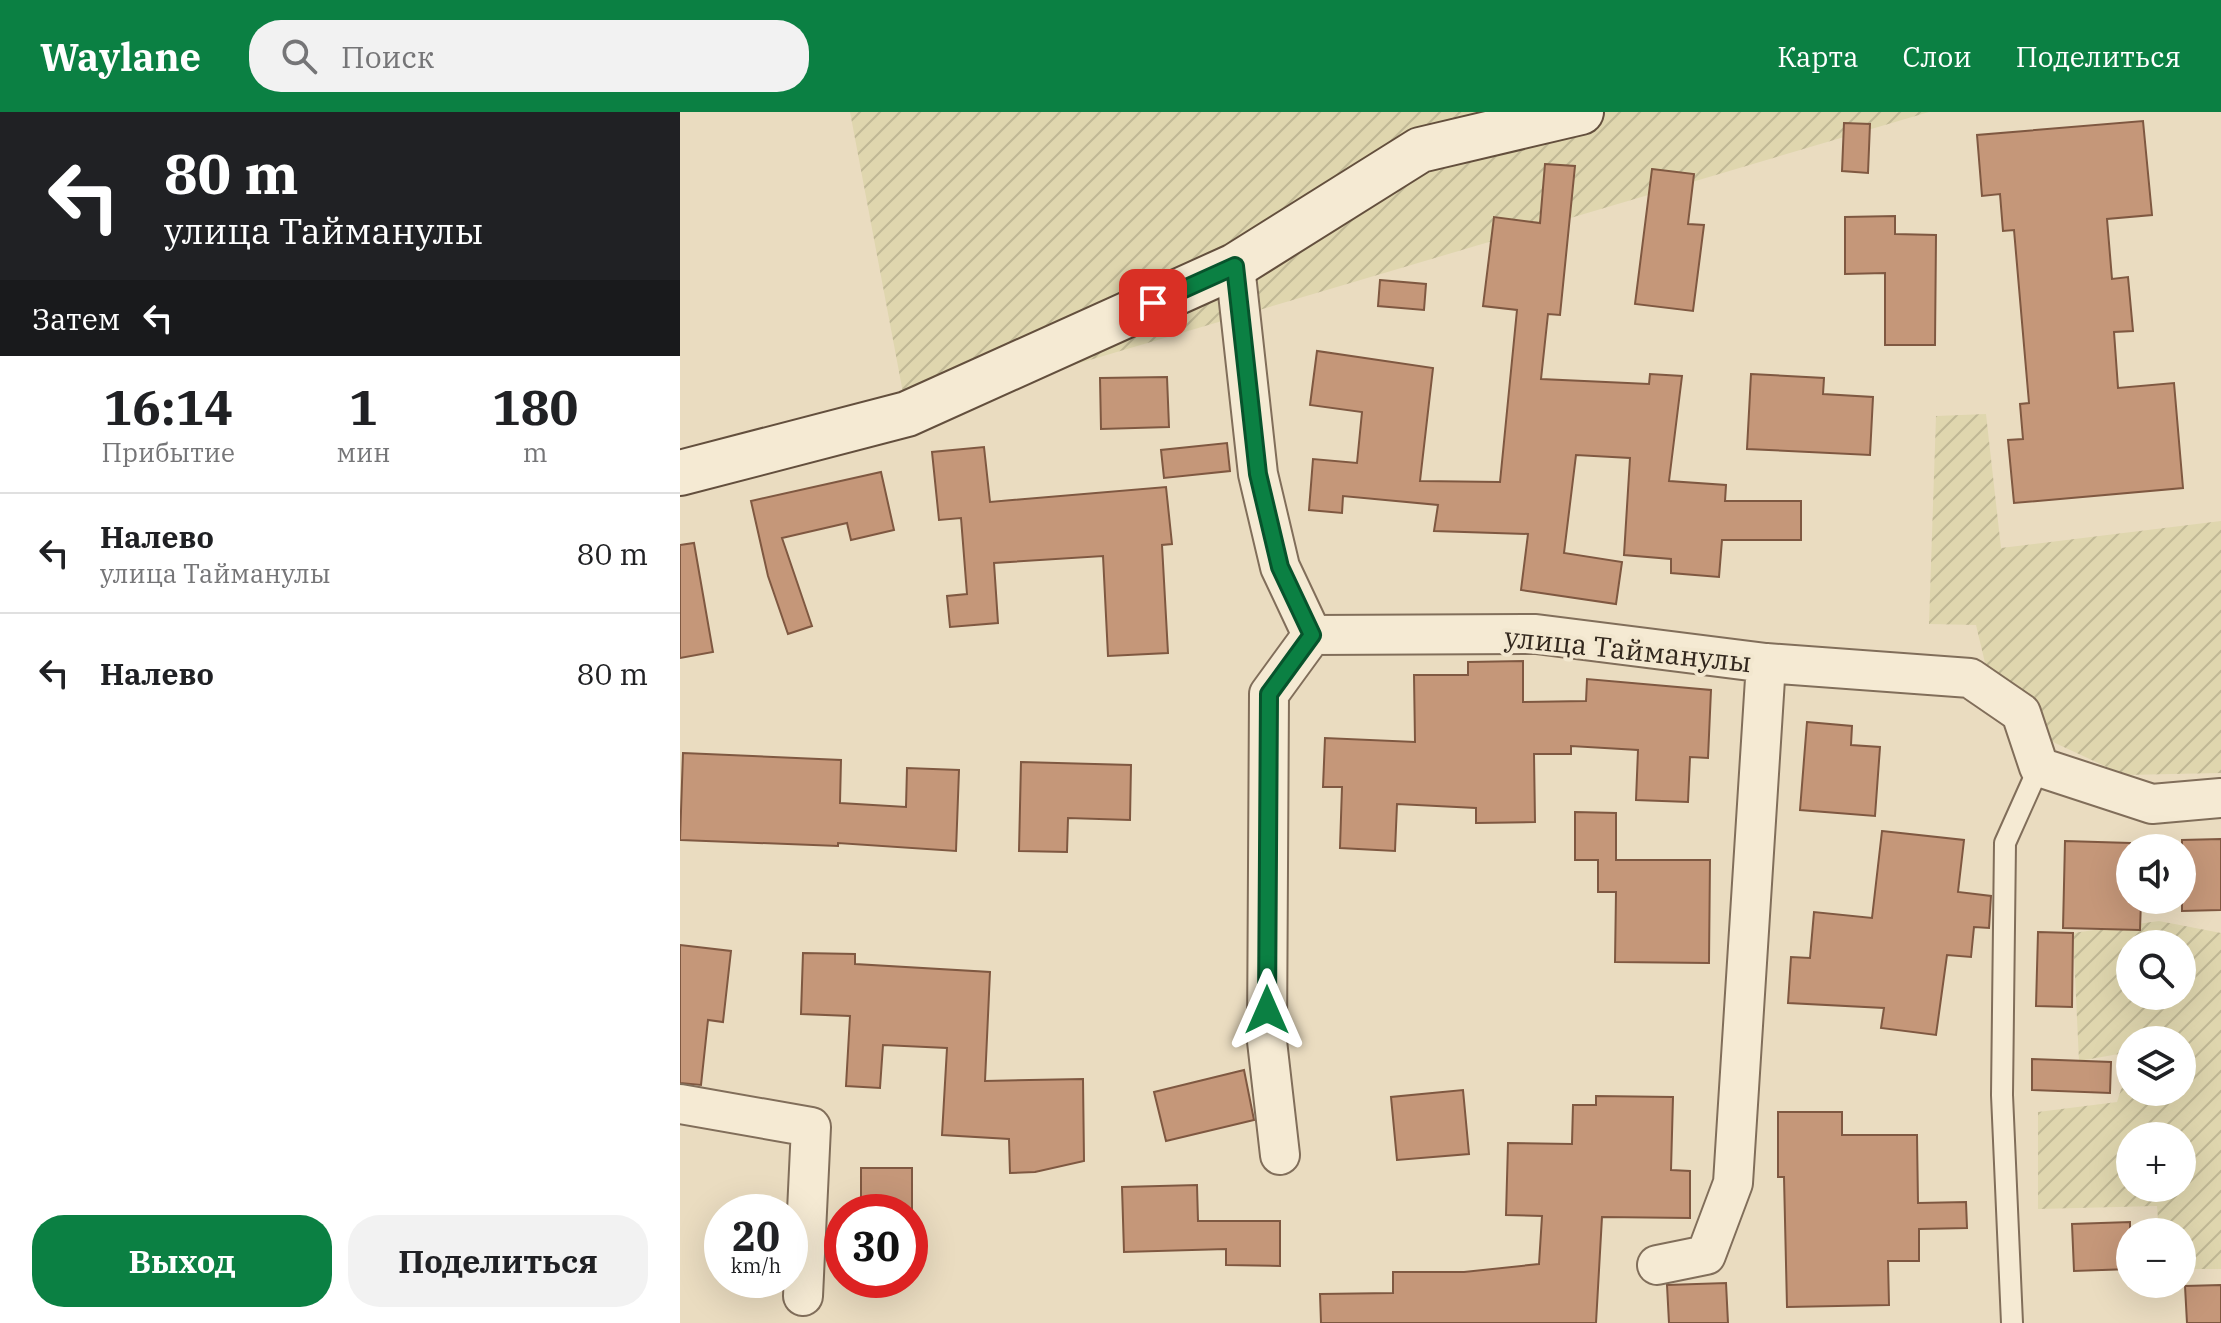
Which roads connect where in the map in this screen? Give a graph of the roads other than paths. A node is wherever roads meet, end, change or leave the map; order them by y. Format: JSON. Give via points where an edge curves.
{"nodes":[{"id":1,"x":1581,"y":112,"type":"edge"},
{"id":2,"x":1235,"y":266,"type":"junction"},
{"id":3,"x":680,"y":473,"type":"edge"},
{"id":4,"x":1312,"y":635,"type":"junction"},
{"id":5,"x":1766,"y":663,"type":"junction"},
{"id":6,"x":2039,"y":767,"type":"junction"},
{"id":7,"x":2221,"y":798,"type":"edge"},
{"id":8,"x":680,"y":1104,"type":"edge"},
{"id":9,"x":1280,"y":1155,"type":"dead end"},
{"id":10,"x":808,"y":1194,"type":"edge"},
{"id":11,"x":1657,"y":1265,"type":"dead end"},
{"id":12,"x":2012,"y":1323,"type":"edge"}],
"edges":[{"from":1,"to":2,"type":"main road","via":[[1420,150]]},
{"from":2,"to":3,"type":"main road","via":[[907,414]]},
{"from":2,"to":4,"type":"street","via":[[1258,474],[1280,567]]},
{"from":4,"to":5,"type":"street","name":"улица Тайманулы","via":[[1536,634]]},
{"from":4,"to":9,"type":"street","via":[[1269,694],[1267,1041]]},
{"from":5,"to":6,"type":"street","name":"улица Тайманулы","via":[[1970,678],[2021,713]]},
{"from":5,"to":11,"type":"street","via":[[1733,1183],[1706,1255]]},
{"from":6,"to":7,"type":"street","via":[[2152,804]]},
{"from":6,"to":12,"type":"lane","via":[[2005,843],[2002,1095]]},
{"from":8,"to":10,"type":"street","via":[[811,1127]]}]}
